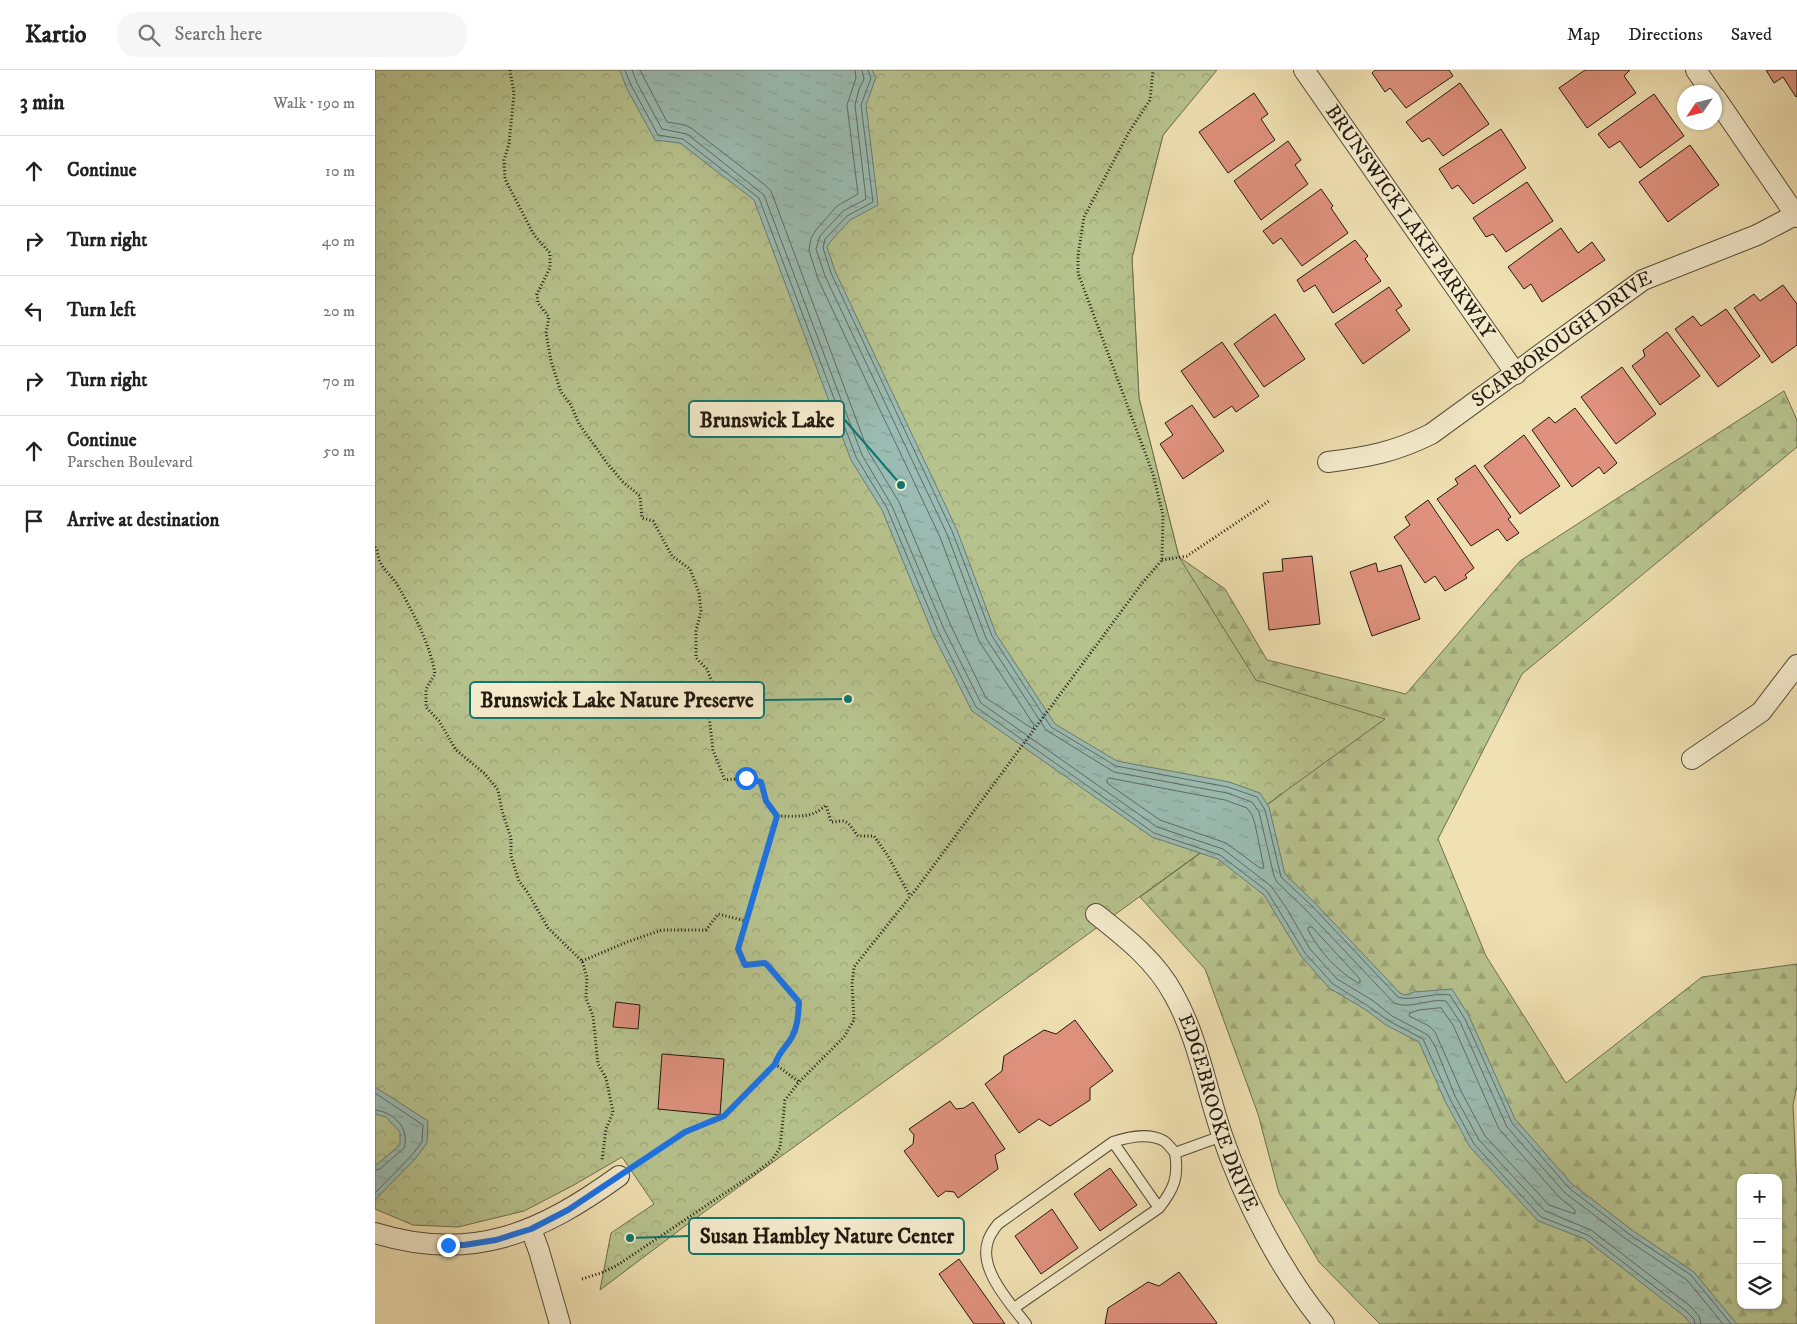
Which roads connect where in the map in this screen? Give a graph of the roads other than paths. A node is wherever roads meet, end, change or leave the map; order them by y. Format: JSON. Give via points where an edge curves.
{"nodes":[{"id":1,"x":1305,"y":70,"type":"edge"},
{"id":2,"x":1696,"y":70,"type":"edge"},
{"id":3,"x":1706,"y":85,"type":"edge"},
{"id":4,"x":1722,"y":107,"type":"edge"},
{"id":5,"x":1797,"y":215,"type":"edge"},
{"id":6,"x":1516,"y":374,"type":"junction"},
{"id":7,"x":1328,"y":462,"type":"dead end"},
{"id":8,"x":1797,"y":665,"type":"edge"},
{"id":9,"x":1693,"y":760,"type":"dead end"},
{"id":10,"x":1096,"y":914,"type":"dead end"},
{"id":11,"x":1222,"y":1136,"type":"junction"},
{"id":12,"x":1113,"y":1142,"type":"junction"},
{"id":13,"x":1175,"y":1153,"type":"junction"},
{"id":14,"x":619,"y":1176,"type":"road end"},
{"id":15,"x":1159,"y":1208,"type":"junction"},
{"id":16,"x":531,"y":1229,"type":"junction"},
{"id":17,"x":375,"y":1233,"type":"edge"},
{"id":18,"x":1014,"y":1308,"type":"junction"},
{"id":19,"x":560,"y":1324,"type":"edge"},
{"id":20,"x":1026,"y":1324,"type":"edge"},
{"id":21,"x":1324,"y":1324,"type":"edge"}],
"edges":[{"from":1,"to":6,"type":"street","name":"BRUNSWICK LAKE PARKWAY"},
{"from":2,"to":3,"type":"street"},
{"from":4,"to":5,"type":"street"},
{"from":5,"to":6,"type":"street","name":"SCARBOROUGH DRIVE","via":[[1643,280]]},
{"from":6,"to":7,"type":"street","name":"SCARBOROUGH DRIVE","via":[[1409,445],[1362,458]]},
{"from":8,"to":9,"type":"street","via":[[1761,712]]},
{"from":10,"to":11,"type":"street","name":"EDGEBROOKE DRIVE","via":[[1134,944],[1174,994],[1196,1050]]},
{"from":11,"to":13,"type":"lane"},
{"from":11,"to":21,"type":"street","name":"EDGEBROOKE DRIVE","via":[[1252,1207],[1279,1259]]},
{"from":12,"to":13,"type":"lane","via":[[1147,1137],[1165,1142]]},
{"from":12,"to":15,"type":"lane"},
{"from":12,"to":18,"type":"lane","via":[[998,1224],[991,1234],[986,1258],[992,1275]]},
{"from":13,"to":15,"type":"lane","via":[[1174,1185]]},
{"from":14,"to":16,"type":"street","via":[[568,1210]]},
{"from":15,"to":18,"type":"lane"},
{"from":16,"to":17,"type":"street","via":[[496,1240],[464,1245],[418,1243]]},
{"from":16,"to":19,"type":"street"},
{"from":18,"to":20,"type":"lane"}]}
